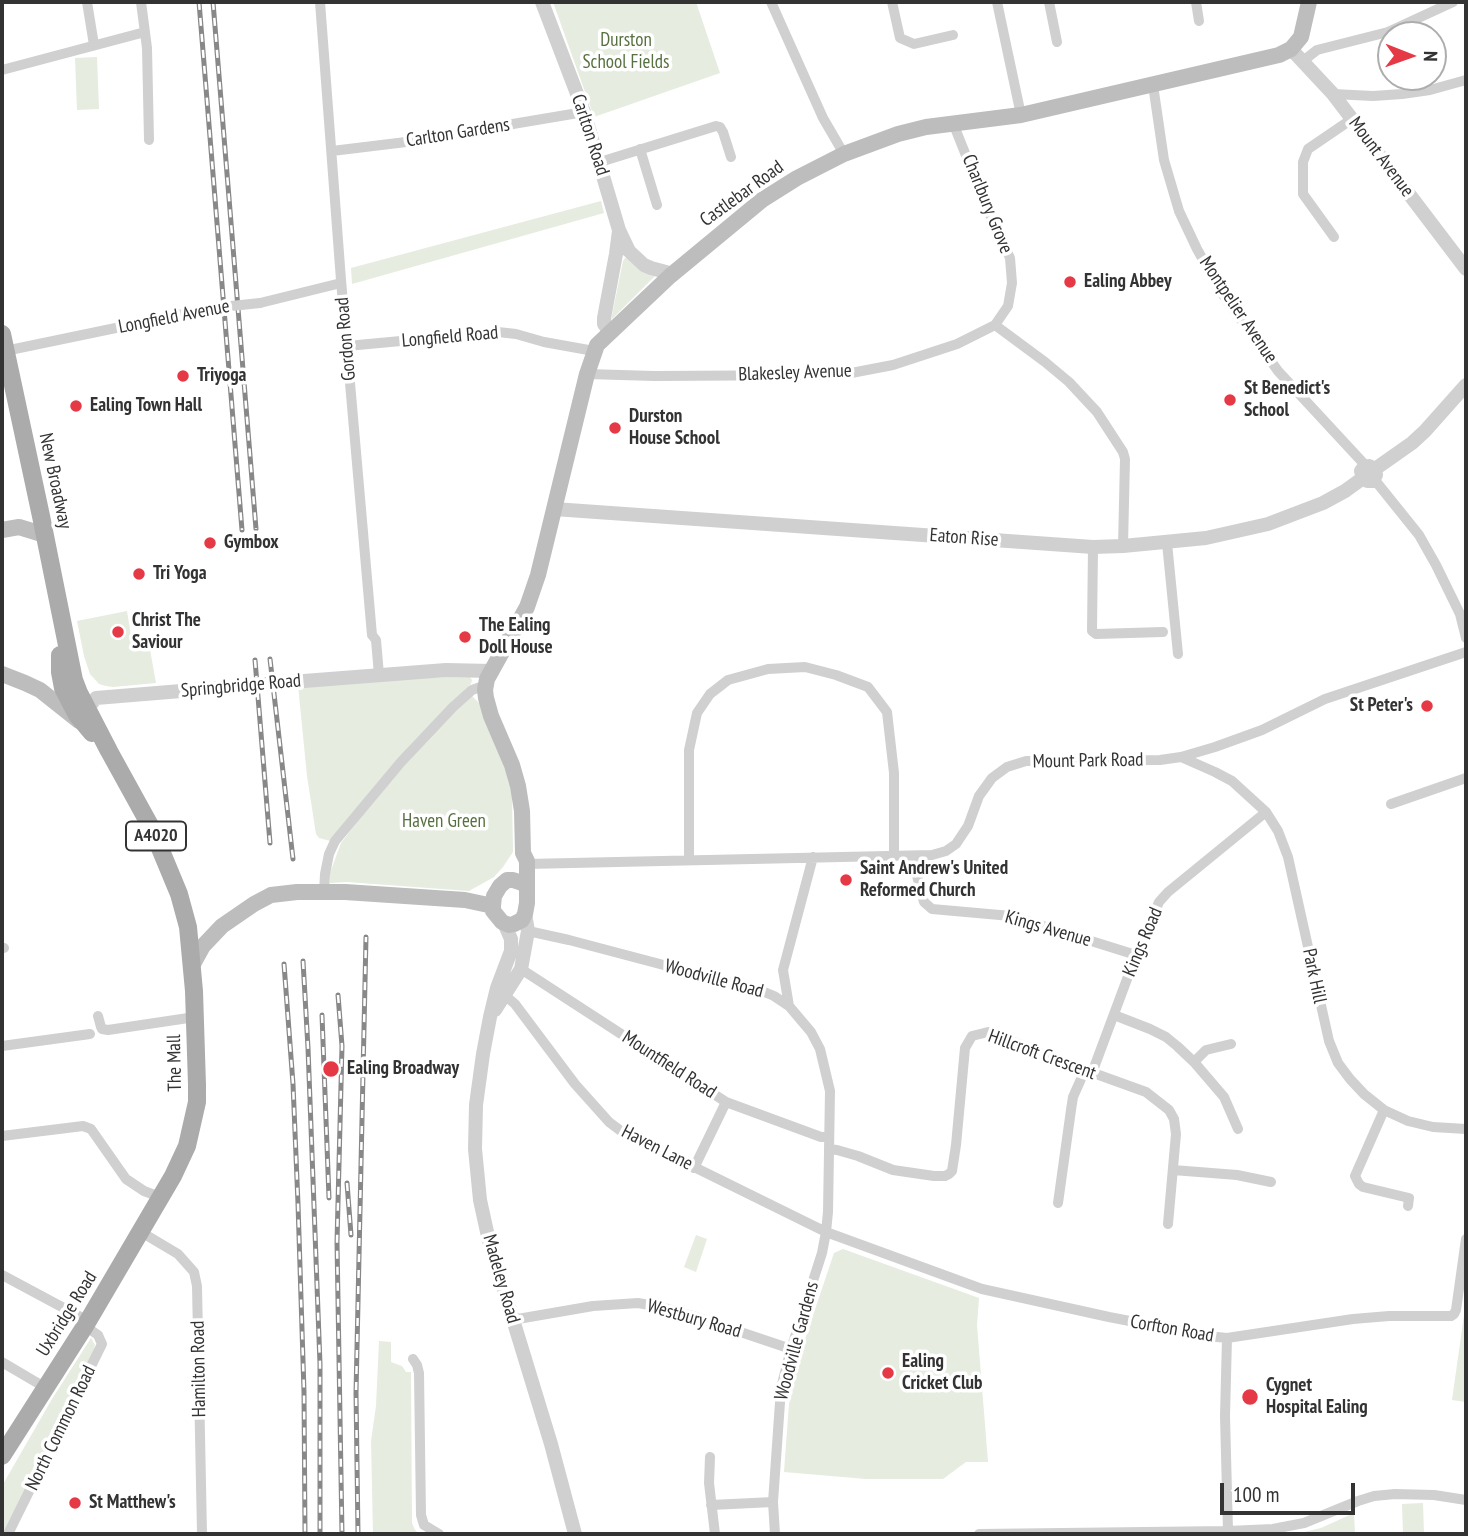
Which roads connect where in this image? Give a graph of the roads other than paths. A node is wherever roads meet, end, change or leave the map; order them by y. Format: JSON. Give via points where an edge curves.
{"nodes":[{"id":1,"x":87,"y":2,"type":"edge"},
{"id":2,"x":141,"y":2,"type":"edge"},
{"id":3,"x":320,"y":2,"type":"edge"},
{"id":4,"x":542,"y":2,"type":"edge"},
{"id":5,"x":771,"y":2,"type":"edge"},
{"id":6,"x":892,"y":2,"type":"edge"},
{"id":7,"x":997,"y":2,"type":"edge"},
{"id":8,"x":1049,"y":2,"type":"edge"},
{"id":9,"x":1196,"y":2,"type":"edge"},
{"id":10,"x":1309,"y":2,"type":"edge"},
{"id":11,"x":1454,"y":2,"type":"edge"},
{"id":12,"x":1199,"y":21,"type":"dead end"},
{"id":13,"x":145,"y":32,"type":"junction"},
{"id":14,"x":953,"y":35,"type":"dead end"},
{"id":15,"x":1057,"y":41,"type":"dead end"},
{"id":16,"x":94,"y":45,"type":"junction"},
{"id":17,"x":1297,"y":55,"type":"junction"},
{"id":18,"x":2,"y":70,"type":"edge"},
{"id":19,"x":1466,"y":80,"type":"edge"},
{"id":20,"x":1153,"y":85,"type":"junction"},
{"id":21,"x":1333,"y":94,"type":"junction"},
{"id":22,"x":584,"y":112,"type":"junction"},
{"id":23,"x":1021,"y":115,"type":"junction"},
{"id":24,"x":1352,"y":119,"type":"junction"},
{"id":25,"x":953,"y":123,"type":"junction"},
{"id":26,"x":149,"y":140,"type":"dead end"},
{"id":27,"x":640,"y":149,"type":"junction"},
{"id":28,"x":332,"y":152,"type":"junction"},
{"id":29,"x":844,"y":155,"type":"junction"},
{"id":30,"x":731,"y":157,"type":"dead end"},
{"id":31,"x":600,"y":162,"type":"junction"},
{"id":32,"x":657,"y":205,"type":"dead end"},
{"id":33,"x":1334,"y":237,"type":"dead end"},
{"id":34,"x":622,"y":253,"type":"junction"},
{"id":35,"x":1466,"y":269,"type":"edge"},
{"id":36,"x":670,"y":276,"type":"junction"},
{"id":37,"x":341,"y":283,"type":"junction"},
{"id":38,"x":995,"y":325,"type":"junction"},
{"id":39,"x":611,"y":332,"type":"junction"},
{"id":40,"x":4,"y":342,"type":"edge"},
{"id":41,"x":347,"y":346,"type":"junction"},
{"id":42,"x":594,"y":351,"type":"junction"},
{"id":43,"x":587,"y":374,"type":"junction"},
{"id":44,"x":1466,"y":385,"type":"edge"},
{"id":45,"x":1369,"y":473,"type":"junction"},
{"id":46,"x":39,"y":506,"type":"junction"},
{"id":47,"x":554,"y":509,"type":"junction"},
{"id":48,"x":19,"y":527,"type":"junction"},
{"id":49,"x":2,"y":530,"type":"edge"},
{"id":50,"x":45,"y":535,"type":"junction"},
{"id":51,"x":1167,"y":543,"type":"junction"},
{"id":52,"x":1123,"y":546,"type":"junction"},
{"id":53,"x":1093,"y":548,"type":"junction"},
{"id":54,"x":1463,"y":612,"type":"edge"},
{"id":55,"x":1163,"y":632,"type":"dead end"},
{"id":56,"x":1466,"y":638,"type":"edge"},
{"id":57,"x":66,"y":641,"type":"junction"},
{"id":58,"x":1466,"y":652,"type":"edge"},
{"id":59,"x":1178,"y":654,"type":"dead end"},
{"id":60,"x":71,"y":666,"type":"junction"},
{"id":61,"x":2,"y":674,"type":"edge"},
{"id":62,"x":379,"y":675,"type":"junction"},
{"id":63,"x":489,"y":678,"type":"junction"},
{"id":64,"x":34,"y":687,"type":"junction"},
{"id":65,"x":63,"y":688,"type":"junction"},
{"id":66,"x":103,"y":698,"type":"junction"},
{"id":67,"x":88,"y":708,"type":"junction"},
{"id":68,"x":86,"y":727,"type":"junction"},
{"id":69,"x":1207,"y":750,"type":"junction"},
{"id":70,"x":109,"y":751,"type":"junction"},
{"id":71,"x":1181,"y":757,"type":"junction"},
{"id":72,"x":1211,"y":770,"type":"junction"},
{"id":73,"x":1466,"y":778,"type":"edge"},
{"id":74,"x":1391,"y":804,"type":"dead end"},
{"id":75,"x":1266,"y":812,"type":"junction"},
{"id":76,"x":813,"y":857,"type":"junction"},
{"id":77,"x":894,"y":857,"type":"junction"},
{"id":78,"x":912,"y":857,"type":"junction"},
{"id":79,"x":525,"y":859,"type":"junction"},
{"id":80,"x":689,"y":860,"type":"junction"},
{"id":81,"x":507,"y":880,"type":"junction"},
{"id":82,"x":527,"y":890,"type":"junction"},
{"id":83,"x":324,"y":893,"type":"junction"},
{"id":84,"x":493,"y":906,"type":"junction"},
{"id":85,"x":504,"y":923,"type":"junction"},
{"id":86,"x":526,"y":923,"type":"junction"},
{"id":87,"x":222,"y":926,"type":"junction"},
{"id":88,"x":188,"y":927,"type":"junction"},
{"id":89,"x":1136,"y":955,"type":"junction"},
{"id":90,"x":192,"y":967,"type":"junction"},
{"id":91,"x":521,"y":969,"type":"junction"},
{"id":92,"x":783,"y":970,"type":"junction"},
{"id":93,"x":501,"y":992,"type":"junction"},
{"id":94,"x":774,"y":996,"type":"junction"},
{"id":95,"x":789,"y":1006,"type":"junction"},
{"id":96,"x":1114,"y":1015,"type":"junction"},
{"id":97,"x":98,"y":1016,"type":"dead end"},
{"id":98,"x":195,"y":1017,"type":"junction"},
{"id":99,"x":90,"y":1034,"type":"dead end"},
{"id":100,"x":1231,"y":1044,"type":"dead end"},
{"id":101,"x":2,"y":1046,"type":"edge"},
{"id":102,"x":1194,"y":1062,"type":"junction"},
{"id":103,"x":1088,"y":1072,"type":"junction"},
{"id":104,"x":726,"y":1102,"type":"junction"},
{"id":105,"x":1384,"y":1110,"type":"junction"},
{"id":106,"x":1238,"y":1129,"type":"dead end"},
{"id":107,"x":1466,"y":1129,"type":"edge"},
{"id":108,"x":2,"y":1136,"type":"edge"},
{"id":109,"x":829,"y":1143,"type":"junction"},
{"id":110,"x":694,"y":1168,"type":"junction"},
{"id":111,"x":1173,"y":1170,"type":"junction"},
{"id":112,"x":1271,"y":1182,"type":"dead end"},
{"id":113,"x":162,"y":1194,"type":"junction"},
{"id":114,"x":1058,"y":1203,"type":"dead end"},
{"id":115,"x":1408,"y":1206,"type":"dead end"},
{"id":116,"x":1168,"y":1224,"type":"dead end"},
{"id":117,"x":141,"y":1232,"type":"junction"},
{"id":118,"x":826,"y":1232,"type":"junction"},
{"id":119,"x":1466,"y":1239,"type":"edge"},
{"id":120,"x":2,"y":1275,"type":"edge"},
{"id":121,"x":512,"y":1320,"type":"junction"},
{"id":122,"x":87,"y":1324,"type":"junction"},
{"id":123,"x":1227,"y":1338,"type":"junction"},
{"id":124,"x":791,"y":1349,"type":"junction"},
{"id":125,"x":413,"y":1359,"type":"dead end"},
{"id":126,"x":2,"y":1362,"type":"edge"},
{"id":127,"x":46,"y":1388,"type":"junction"},
{"id":128,"x":8,"y":1439,"type":"edge"},
{"id":129,"x":2,"y":1456,"type":"edge"},
{"id":130,"x":710,"y":1457,"type":"dead end"},
{"id":131,"x":1466,"y":1500,"type":"edge"},
{"id":132,"x":773,"y":1502,"type":"junction"},
{"id":133,"x":711,"y":1505,"type":"junction"},
{"id":134,"x":1228,"y":1531,"type":"junction"},
{"id":135,"x":8,"y":1534,"type":"edge"},
{"id":136,"x":201,"y":1534,"type":"edge"},
{"id":137,"x":439,"y":1534,"type":"edge"},
{"id":138,"x":575,"y":1534,"type":"edge"},
{"id":139,"x":715,"y":1534,"type":"edge"},
{"id":140,"x":775,"y":1534,"type":"edge"},
{"id":141,"x":979,"y":1534,"type":"edge"}],
"edges":[{"from":1,"to":16,"type":"street"},
{"from":2,"to":13,"type":"street"},
{"from":3,"to":28,"type":"street","name":"Gordon Road"},
{"from":4,"to":22,"type":"street","name":"Carlton Road"},
{"from":5,"to":29,"type":"street"},
{"from":6,"to":14,"type":"street","via":[[900,38],[914,44]]},
{"from":7,"to":23,"type":"street"},
{"from":8,"to":15,"type":"street"},
{"from":9,"to":12,"type":"street"},
{"from":10,"to":17,"type":"main road"},
{"from":11,"to":17,"type":"street","via":[[1388,32]]},
{"from":13,"to":16,"type":"street"},
{"from":13,"to":26,"type":"street"},
{"from":16,"to":18,"type":"street"},
{"from":17,"to":20,"type":"main road","name":"Castlebar Road","via":[[1279,55]]},
{"from":17,"to":21,"type":"street","name":"Mount Avenue"},
{"from":19,"to":21,"type":"street","via":[[1402,94]]},
{"from":20,"to":23,"type":"main road","name":"Castlebar Road"},
{"from":20,"to":45,"type":"street","name":"Montpelier Avenue","via":[[1164,160],[1179,211],[1197,249],[1221,292],[1278,371]]},
{"from":21,"to":24,"type":"street","name":"Mount Avenue"},
{"from":22,"to":28,"type":"street","name":"Carlton Gardens"},
{"from":22,"to":31,"type":"street","name":"Carlton Road"},
{"from":23,"to":25,"type":"main road","name":"Castlebar Road"},
{"from":24,"to":33,"type":"street","via":[[1308,149],[1303,162],[1303,194]]},
{"from":24,"to":35,"type":"street","name":"Mount Avenue"},
{"from":25,"to":29,"type":"main road","name":"Castlebar Road","via":[[898,134]]},
{"from":25,"to":38,"type":"street","name":"Charlbury Grove","via":[[1010,258],[1008,306]]},
{"from":27,"to":30,"type":"street","via":[[716,126],[723,132]]},
{"from":27,"to":31,"type":"street"},
{"from":27,"to":32,"type":"street"},
{"from":28,"to":37,"type":"street","name":"Gordon Road"},
{"from":29,"to":36,"type":"main road","name":"Castlebar Road","via":[[762,200]]},
{"from":31,"to":34,"type":"street","name":"Carlton Road"},
{"from":34,"to":36,"type":"street"},
{"from":34,"to":39,"type":"street","name":"Carlton Road","via":[[604,318]]},
{"from":36,"to":39,"type":"main road","name":"Castlebar Road"},
{"from":37,"to":40,"type":"street","name":"Longfield Avenue","bridge":true,"via":[[260,303]]},
{"from":37,"to":41,"type":"street","name":"Gordon Road"},
{"from":38,"to":43,"type":"street","name":"Blakesley Avenue","via":[[957,344],[893,365],[846,374]]},
{"from":38,"to":52,"type":"street","via":[[1069,382],[1097,412],[1123,452]]},
{"from":39,"to":42,"type":"main road","name":"Castlebar Road"},
{"from":40,"to":46,"type":"main road","name":"New Broadway","number":"A4020"},
{"from":41,"to":42,"type":"street","name":"Longfield Road","via":[[498,332]]},
{"from":41,"to":62,"type":"street","name":"Gordon Road"},
{"from":42,"to":43,"type":"main road","name":"Castlebar Road"},
{"from":43,"to":47,"type":"main road","name":"Castlebar Road"},
{"from":44,"to":45,"type":"street","name":"Eaton Rise","via":[[1418,437]]},
{"from":45,"to":51,"type":"street","name":"Eaton Rise","via":[[1323,503],[1268,524]]},
{"from":45,"to":54,"type":"street","name":"Montpelier Avenue","via":[[1419,535]]},
{"from":46,"to":48,"type":"main road"},
{"from":46,"to":50,"type":"main road","name":"New Broadway","number":"A4020"},
{"from":47,"to":53,"type":"street","name":"Eaton Rise"},
{"from":47,"to":63,"type":"main road","name":"Castlebar Road","via":[[527,607]]},
{"from":48,"to":49,"type":"main road"},
{"from":48,"to":50,"type":"main road"},
{"from":50,"to":57,"type":"main road","name":"New Broadway","number":"A4020"},
{"from":51,"to":52,"type":"street","name":"Eaton Rise"},
{"from":51,"to":59,"type":"street"},
{"from":52,"to":53,"type":"street","name":"Eaton Rise"},
{"from":53,"to":55,"type":"street","via":[[1092,631]]},
{"from":54,"to":56,"type":"street","name":"Montpelier Avenue"},
{"from":57,"to":60,"type":"main road","name":"New Broadway","number":"A4020"},
{"from":57,"to":65,"type":"main road","name":"New Broadway","number":"A4020","via":[[60,657]]},
{"from":57,"to":66,"type":"street","via":[[79,680]]},
{"from":58,"to":69,"type":"street","name":"Mount Park Road","via":[[1325,699]]},
{"from":60,"to":65,"type":"main road"},
{"from":60,"to":67,"type":"main road","name":"New Broadway","number":"A4020"},
{"from":61,"to":64,"type":"main road"},
{"from":62,"to":63,"type":"street","via":[[471,669]]},
{"from":62,"to":66,"type":"street","name":"Springbridge Road","bridge":true},
{"from":63,"to":79,"type":"main road","via":[[486,698],[518,786]]},
{"from":63,"to":83,"type":"street","via":[[453,706],[335,841]]},
{"from":64,"to":65,"type":"main road","via":[[48,691]]},
{"from":64,"to":68,"type":"main road"},
{"from":65,"to":68,"type":"main road","number":"A4020"},
{"from":66,"to":67,"type":"street","name":"Springbridge Road","via":[[96,698]]},
{"from":67,"to":68,"type":"street"},
{"from":67,"to":70,"type":"main road","number":"A4020"},
{"from":68,"to":70,"type":"main road","number":"A4020"},
{"from":69,"to":71,"type":"street","name":"Mount Park Road"},
{"from":69,"to":72,"type":"street"},
{"from":70,"to":88,"type":"main road","number":"A4020","via":[[152,829]]},
{"from":71,"to":72,"type":"street","name":"Park Hill"},
{"from":71,"to":78,"type":"street","name":"Mount Park Road","via":[[1026,761],[1007,767],[979,796],[956,844],[946,851]]},
{"from":72,"to":75,"type":"street","name":"Park Hill","via":[[1232,781]]},
{"from":73,"to":74,"type":"street"},
{"from":75,"to":89,"type":"street","name":"Kings Road","via":[[1168,892]]},
{"from":75,"to":105,"type":"street","name":"Park Hill","via":[[1288,857],[1329,1041],[1350,1079]]},
{"from":76,"to":77,"type":"street","name":"Mount Park Road"},
{"from":76,"to":80,"type":"street","name":"Mount Park Road"},
{"from":76,"to":92,"type":"street"},
{"from":77,"to":78,"type":"street","name":"Mount Park Road"},
{"from":77,"to":80,"type":"street","via":[[894,773],[887,712],[868,687],[805,667],[768,668],[728,680],[710,694],[698,713],[689,750]]},
{"from":78,"to":89,"type":"street","name":"Kings Avenue","via":[[924,902],[932,909],[1012,916]]},
{"from":79,"to":80,"type":"street","name":"Mount Park Road"},
{"from":79,"to":81,"type":"main road","via":[[517,861]]},
{"from":79,"to":82,"type":"main road"},
{"from":81,"to":82,"type":"main road","via":[[521,882]]},
{"from":81,"to":84,"type":"main road","via":[[497,890]]},
{"from":82,"to":86,"type":"main road"},
{"from":83,"to":84,"type":"main road","via":[[465,900]]},
{"from":83,"to":87,"type":"main road","via":[[271,895]]},
{"from":84,"to":85,"type":"main road"},
{"from":85,"to":86,"type":"main road"},
{"from":85,"to":93,"type":"street","name":"Madeley Road","via":[[512,946]]},
{"from":86,"to":91,"type":"street","name":"Madeley Road"},
{"from":86,"to":94,"type":"street","name":"Woodville Road","via":[[569,940]]},
{"from":87,"to":88,"type":"main road"},
{"from":87,"to":90,"type":"main road","via":[[199,951]]},
{"from":88,"to":90,"type":"main road","name":"The Mall","number":"A4020"},
{"from":89,"to":96,"type":"street","name":"Kings Road"},
{"from":90,"to":98,"type":"main road","name":"The Mall","number":"A4020"},
{"from":91,"to":93,"type":"street","name":"Madeley Road"},
{"from":91,"to":104,"type":"street","name":"Mountfield Road"},
{"from":92,"to":94,"type":"street"},
{"from":92,"to":95,"type":"street"},
{"from":93,"to":110,"type":"street","name":"Haven Lane","via":[[609,1122]]},
{"from":93,"to":121,"type":"street","name":"Madeley Road","via":[[482,1054],[475,1149],[480,1200]]},
{"from":94,"to":95,"type":"street","name":"Woodville Road"},
{"from":95,"to":109,"type":"street","name":"Woodville Road","via":[[820,1049],[830,1091]]},
{"from":96,"to":102,"type":"street","via":[[1166,1037]]},
{"from":96,"to":103,"type":"street","name":"Kings Road"},
{"from":97,"to":98,"type":"street","via":[[101,1027],[108,1030]]},
{"from":98,"to":113,"type":"main road","name":"The Mall","number":"A4020","via":[[197,1102],[187,1146]]},
{"from":99,"to":101,"type":"street"},
{"from":100,"to":102,"type":"street","via":[[1206,1050]]},
{"from":102,"to":106,"type":"street","via":[[1224,1097]]},
{"from":103,"to":109,"type":"street","name":"Hillcroft Crescent","via":[[1000,1036],[980,1033],[972,1036],[965,1048],[949,1174],[893,1170]]},
{"from":103,"to":111,"type":"street","name":"Hillcroft Crescent","via":[[1146,1092],[1169,1110],[1176,1134]]},
{"from":103,"to":114,"type":"street","name":"Kings Road","via":[[1073,1097]]},
{"from":104,"to":109,"type":"street","name":"Mountfield Road"},
{"from":104,"to":110,"type":"street"},
{"from":105,"to":107,"type":"street","name":"Park Hill","via":[[1433,1128]]},
{"from":105,"to":115,"type":"street","via":[[1355,1176],[1363,1187],[1409,1198]]},
{"from":108,"to":113,"type":"street","via":[[83,1126],[91,1129],[126,1179],[144,1191]]},
{"from":109,"to":118,"type":"street","name":"Woodville Road"},
{"from":110,"to":118,"type":"street","name":"Haven Lane"},
{"from":111,"to":112,"type":"street"},
{"from":111,"to":116,"type":"street","name":"Hillcroft Crescent"},
{"from":113,"to":117,"type":"main road","name":"Uxbridge Road","number":"A4020"},
{"from":117,"to":122,"type":"main road","name":"Uxbridge Road","number":"A4020"},
{"from":117,"to":136,"type":"street","name":"Hamilton Road","via":[[178,1254],[194,1272],[197,1286]]},
{"from":118,"to":123,"type":"street","name":"Corfton Road","via":[[982,1289]]},
{"from":118,"to":124,"type":"street","name":"Woodville Gardens"},
{"from":119,"to":123,"type":"street","name":"Corfton Road","via":[[1456,1310],[1451,1316],[1353,1319]]},
{"from":120,"to":122,"type":"street"},
{"from":121,"to":124,"type":"street","name":"Westbury Road","via":[[638,1303]]},
{"from":121,"to":138,"type":"street","name":"Madeley Road"},
{"from":122,"to":127,"type":"main road","name":"Uxbridge Road","number":"A4020"},
{"from":122,"to":135,"type":"street","name":"North Common Road","via":[[102,1344]]},
{"from":123,"to":134,"type":"street"},
{"from":124,"to":132,"type":"street","name":"Woodville Gardens","via":[[781,1388]]},
{"from":125,"to":137,"type":"street","via":[[419,1373],[421,1516],[424,1525]]},
{"from":126,"to":127,"type":"street"},
{"from":127,"to":128,"type":"main road","name":"Uxbridge Road","number":"A4020"},
{"from":128,"to":129,"type":"main road","name":"Uxbridge Road","number":"A4020"},
{"from":130,"to":133,"type":"street"},
{"from":131,"to":134,"type":"street","via":[[1395,1494],[1358,1501],[1304,1523]]},
{"from":132,"to":133,"type":"street"},
{"from":132,"to":140,"type":"street","name":"Woodville Gardens"},
{"from":133,"to":139,"type":"street"},
{"from":134,"to":141,"type":"street"}]}
